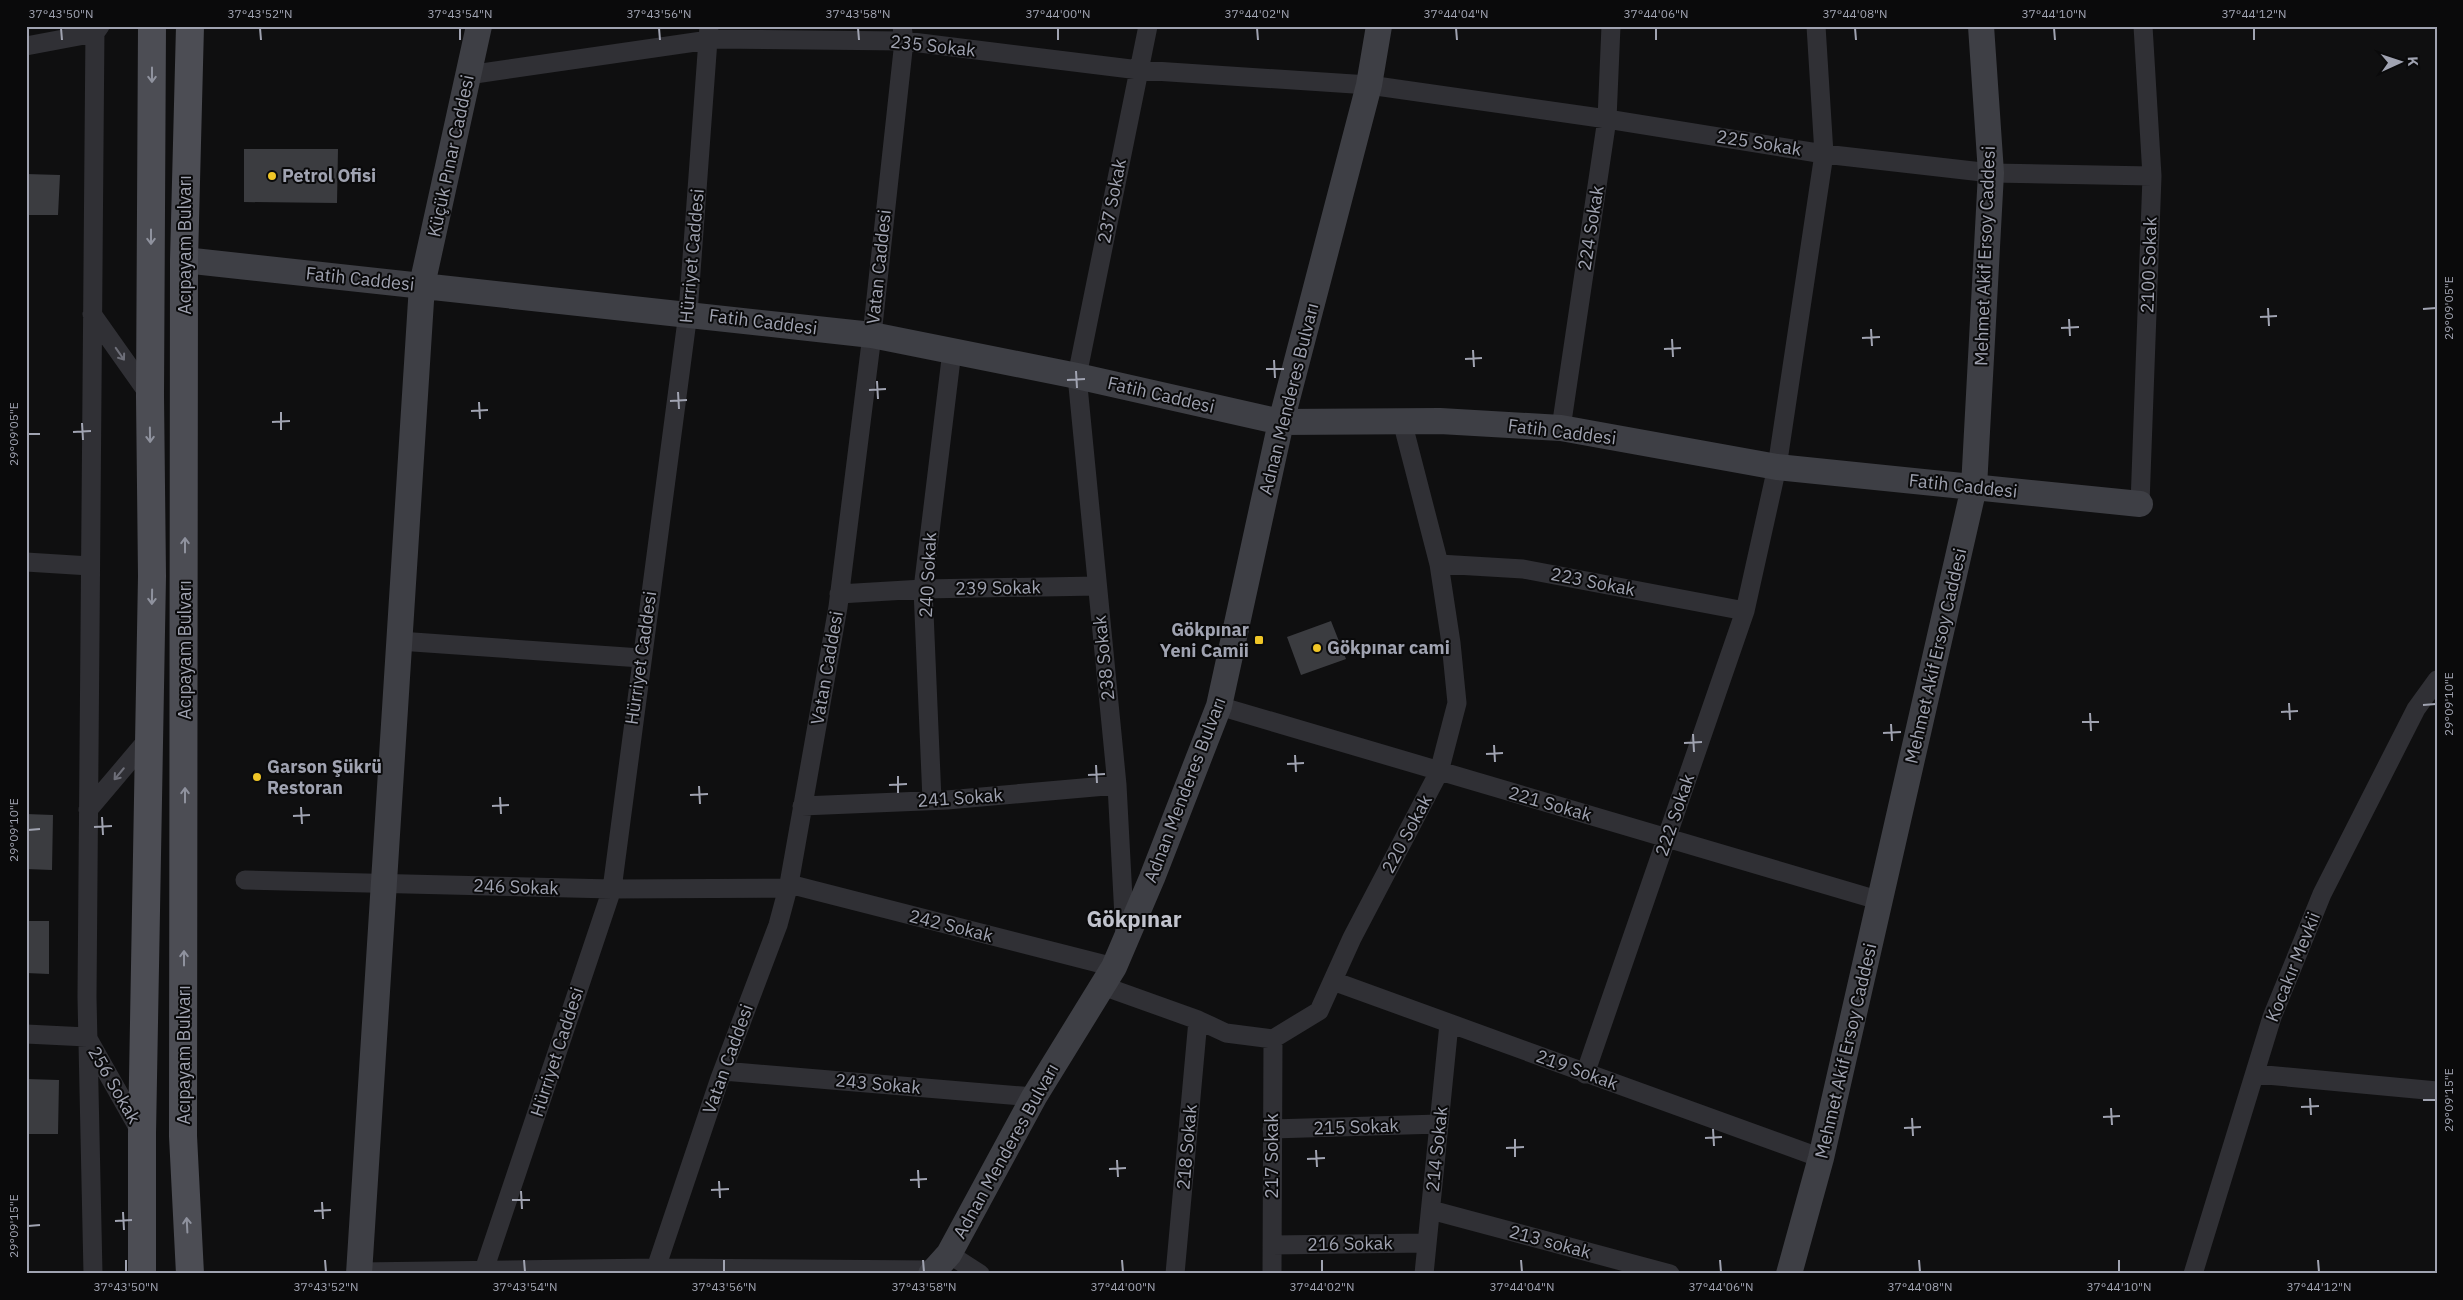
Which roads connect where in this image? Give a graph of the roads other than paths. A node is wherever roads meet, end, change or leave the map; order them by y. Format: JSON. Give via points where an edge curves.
{"nodes":[{"id":1,"x":152,"y":26,"type":"edge"},
{"id":2,"x":190,"y":26,"type":"edge"},
{"id":3,"x":479,"y":26,"type":"edge"},
{"id":4,"x":1148,"y":26,"type":"edge"},
{"id":5,"x":1380,"y":26,"type":"edge"},
{"id":6,"x":1611,"y":26,"type":"edge"},
{"id":7,"x":1816,"y":26,"type":"edge"},
{"id":8,"x":1981,"y":26,"type":"edge"},
{"id":9,"x":2143,"y":26,"type":"edge"},
{"id":10,"x":97,"y":29,"type":"edge"},
{"id":11,"x":709,"y":33,"type":"edge"},
{"id":12,"x":903,"y":34,"type":"edge"},
{"id":13,"x":26,"y":46,"type":"edge"},
{"id":14,"x":1139,"y":70,"type":"junction"},
{"id":15,"x":468,"y":75,"type":"junction"},
{"id":16,"x":1369,"y":85,"type":"junction"},
{"id":17,"x":1607,"y":119,"type":"junction"},
{"id":18,"x":1824,"y":154,"type":"junction"},
{"id":19,"x":1992,"y":173,"type":"junction"},
{"id":20,"x":2152,"y":176,"type":"junction"},
{"id":21,"x":184,"y":260,"type":"junction"},
{"id":22,"x":422,"y":285,"type":"junction"},
{"id":23,"x":688,"y":313,"type":"junction"},
{"id":24,"x":92,"y":314,"type":"junction"},
{"id":25,"x":872,"y":335,"type":"junction"},
{"id":26,"x":952,"y":351,"type":"junction"},
{"id":27,"x":1077,"y":376,"type":"junction"},
{"id":28,"x":150,"y":396,"type":"junction"},
{"id":29,"x":1402,"y":420,"type":"junction"},
{"id":30,"x":1280,"y":422,"type":"junction"},
{"id":31,"x":1561,"y":428,"type":"junction"},
{"id":32,"x":1777,"y":467,"type":"junction"},
{"id":33,"x":1974,"y":487,"type":"junction"},
{"id":34,"x":2140,"y":504,"type":"joint"},
{"id":35,"x":26,"y":562,"type":"edge"},
{"id":36,"x":1439,"y":564,"type":"junction"},
{"id":37,"x":90,"y":566,"type":"junction"},
{"id":38,"x":1097,"y":586,"type":"junction"},
{"id":39,"x":923,"y":589,"type":"junction"},
{"id":40,"x":839,"y":594,"type":"junction"},
{"id":41,"x":1745,"y":611,"type":"junction"},
{"id":42,"x":399,"y":642,"type":"junction"},
{"id":43,"x":641,"y":658,"type":"junction"},
{"id":44,"x":2437,"y":680,"type":"edge"},
{"id":45,"x":1219,"y":706,"type":"junction"},
{"id":46,"x":149,"y":738,"type":"junction"},
{"id":47,"x":1439,"y":772,"type":"junction"},
{"id":48,"x":1117,"y":785,"type":"junction"},
{"id":49,"x":932,"y":800,"type":"junction"},
{"id":50,"x":802,"y":806,"type":"junction"},
{"id":51,"x":88,"y":810,"type":"junction"},
{"id":52,"x":1667,"y":838,"type":"junction"},
{"id":53,"x":245,"y":880,"type":"dead end"},
{"id":54,"x":384,"y":883,"type":"junction"},
{"id":55,"x":788,"y":886,"type":"junction"},
{"id":56,"x":612,"y":889,"type":"junction"},
{"id":57,"x":1881,"y":901,"type":"junction"},
{"id":58,"x":1125,"y":940,"type":"junction"},
{"id":59,"x":1108,"y":977,"type":"junction"},
{"id":60,"x":1333,"y":981,"type":"junction"},
{"id":61,"x":1198,"y":1020,"type":"junction"},
{"id":62,"x":1449,"y":1024,"type":"junction"},
{"id":63,"x":26,"y":1034,"type":"edge"},
{"id":64,"x":87,"y":1037,"type":"junction"},
{"id":65,"x":1273,"y":1039,"type":"junction"},
{"id":66,"x":723,"y":1071,"type":"junction"},
{"id":67,"x":1585,"y":1074,"type":"junction"},
{"id":68,"x":2255,"y":1074,"type":"junction"},
{"id":69,"x":2437,"y":1090,"type":"edge"},
{"id":70,"x":1034,"y":1097,"type":"junction"},
{"id":71,"x":1439,"y":1124,"type":"junction"},
{"id":72,"x":1272,"y":1129,"type":"junction"},
{"id":73,"x":142,"y":1134,"type":"junction"},
{"id":74,"x":1821,"y":1158,"type":"junction"},
{"id":75,"x":1430,"y":1210,"type":"junction"},
{"id":76,"x":1427,"y":1243,"type":"junction"},
{"id":77,"x":1272,"y":1245,"type":"junction"},
{"id":78,"x":938,"y":1266,"type":"edge"},
{"id":79,"x":1614,"y":1266,"type":"edge"},
{"id":80,"x":484,"y":1270,"type":"junction"},
{"id":81,"x":655,"y":1271,"type":"edge"},
{"id":82,"x":359,"y":1273,"type":"edge"},
{"id":83,"x":93,"y":1274,"type":"edge"},
{"id":84,"x":142,"y":1274,"type":"edge"},
{"id":85,"x":190,"y":1274,"type":"edge"},
{"id":86,"x":980,"y":1274,"type":"edge"},
{"id":87,"x":1175,"y":1274,"type":"edge"},
{"id":88,"x":1272,"y":1274,"type":"edge"},
{"id":89,"x":1424,"y":1274,"type":"edge"},
{"id":90,"x":1670,"y":1274,"type":"edge"},
{"id":91,"x":1790,"y":1274,"type":"edge"},
{"id":92,"x":2192,"y":1274,"type":"edge"}],
"edges":[{"from":1,"to":28,"type":"main road","name":"Acıpayam Bulvarı","one_way":true},
{"from":2,"to":21,"type":"main road","name":"Acıpayam Bulvarı"},
{"from":3,"to":15,"type":"street","name":"Küçük Pınar Caddesi"},
{"from":4,"to":14,"type":"street","name":"237 Sokak"},
{"from":5,"to":16,"type":"street","name":"Adnan Menderes Bulvarı"},
{"from":6,"to":17,"type":"street","name":"224 Sokak"},
{"from":7,"to":18,"type":"street"},
{"from":8,"to":19,"type":"street","name":"Mehmet Akif Ersoy Caddesi"},
{"from":9,"to":20,"type":"street","name":"2100 Sokak"},
{"from":10,"to":13,"type":"street"},
{"from":10,"to":24,"type":"street"},
{"from":11,"to":12,"type":"street","name":"235 Sokak"},
{"from":11,"to":15,"type":"street","name":"235 Sokak"},
{"from":11,"to":23,"type":"street","name":"Hürriyet Caddesi"},
{"from":12,"to":14,"type":"street","name":"235 Sokak"},
{"from":12,"to":25,"type":"street","name":"Vatan Caddesi"},
{"from":14,"to":16,"type":"street","name":"235 Sokak"},
{"from":14,"to":27,"type":"street","name":"237 Sokak"},
{"from":15,"to":22,"type":"street","name":"Küçük Pınar Caddesi"},
{"from":16,"to":17,"type":"street","name":"225 Sokak"},
{"from":16,"to":30,"type":"street","name":"Adnan Menderes Bulvarı"},
{"from":17,"to":18,"type":"street","name":"225 Sokak"},
{"from":17,"to":31,"type":"street","name":"224 Sokak"},
{"from":18,"to":19,"type":"street","name":"225 Sokak"},
{"from":18,"to":32,"type":"street","name":"222 Sokak"},
{"from":19,"to":20,"type":"street","name":"225 Sokak"},
{"from":19,"to":33,"type":"street","name":"Mehmet Akif Ersoy Caddesi"},
{"from":20,"to":34,"type":"street","name":"2100 Sokak"},
{"from":21,"to":22,"type":"street","name":"Fatih Caddesi"},
{"from":85,"to":21,"type":"main road","name":"Acıpayam Bulvarı","one_way":true,"via":[[183,1136]]},
{"from":22,"to":23,"type":"street","name":"Fatih Caddesi"},
{"from":22,"to":42,"type":"street","name":"Küçük Pınar Caddesi"},
{"from":23,"to":25,"type":"street","name":"Fatih Caddesi"},
{"from":23,"to":43,"type":"street","name":"Hürriyet Caddesi"},
{"from":24,"to":28,"type":"street","one_way":true},
{"from":24,"to":37,"type":"street"},
{"from":25,"to":26,"type":"street","name":"Fatih Caddesi"},
{"from":25,"to":40,"type":"street","name":"Vatan Caddesi"},
{"from":26,"to":27,"type":"street","name":"Fatih Caddesi"},
{"from":26,"to":39,"type":"street","name":"240 Sokak"},
{"from":27,"to":30,"type":"street","name":"Fatih Caddesi"},
{"from":27,"to":38,"type":"street","name":"238 Sokak"},
{"from":28,"to":46,"type":"main road","name":"Acıpayam Bulvarı","one_way":true,"via":[[152,576]]},
{"from":29,"to":30,"type":"street","name":"Fatih Caddesi"},
{"from":29,"to":31,"type":"street","name":"Fatih Caddesi"},
{"from":29,"to":36,"type":"street","name":"220 Sokak"},
{"from":30,"to":45,"type":"street","name":"Adnan Menderes Bulvarı"},
{"from":31,"to":32,"type":"street","name":"Fatih Caddesi"},
{"from":32,"to":33,"type":"street","name":"Fatih Caddesi"},
{"from":32,"to":41,"type":"street","name":"222 Sokak"},
{"from":33,"to":34,"type":"street","name":"Fatih Caddesi"},
{"from":33,"to":57,"type":"street","name":"Mehmet Akif Ersoy Caddesi"},
{"from":35,"to":37,"type":"street"},
{"from":36,"to":41,"type":"street","name":"223 Sokak","via":[[1523,569]]},
{"from":36,"to":47,"type":"street","name":"220 Sokak","via":[[1457,703]]},
{"from":37,"to":51,"type":"street"},
{"from":38,"to":39,"type":"street","name":"239 Sokak"},
{"from":38,"to":48,"type":"street","name":"238 Sokak"},
{"from":39,"to":40,"type":"street","name":"239 Sokak"},
{"from":39,"to":49,"type":"street","name":"240 Sokak"},
{"from":40,"to":50,"type":"street","name":"Vatan Caddesi"},
{"from":41,"to":52,"type":"street","name":"222 Sokak"},
{"from":42,"to":43,"type":"street"},
{"from":42,"to":54,"type":"street","name":"Küçük Pınar Caddesi"},
{"from":43,"to":56,"type":"street","name":"Hürriyet Caddesi"},
{"from":44,"to":68,"type":"street","name":"Kocakır Mevkii","via":[[2416,709],[2322,894],[2272,1017]]},
{"from":45,"to":47,"type":"street","name":"221 Sokak"},
{"from":45,"to":58,"type":"street","name":"Adnan Menderes Bulvarı"},
{"from":46,"to":51,"type":"street","one_way":true},
{"from":46,"to":73,"type":"main road","name":"Acıpayam Bulvarı"},
{"from":47,"to":52,"type":"street","name":"221 Sokak"},
{"from":47,"to":60,"type":"street","name":"220 Sokak","via":[[1352,938]]},
{"from":48,"to":49,"type":"street","name":"241 Sokak"},
{"from":48,"to":58,"type":"street","name":"238 Sokak"},
{"from":49,"to":50,"type":"street","name":"241 Sokak"},
{"from":50,"to":55,"type":"street","name":"Vatan Caddesi"},
{"from":51,"to":64,"type":"street"},
{"from":52,"to":57,"type":"street","name":"221 Sokak"},
{"from":52,"to":67,"type":"street","name":"222 Sokak"},
{"from":53,"to":54,"type":"street","name":"246 Sokak"},
{"from":54,"to":56,"type":"street","name":"246 Sokak"},
{"from":54,"to":82,"type":"street","name":"Küçük Pınar Caddesi"},
{"from":55,"to":56,"type":"street","name":"246 Sokak"},
{"from":55,"to":59,"type":"street","name":"242 Sokak"},
{"from":55,"to":66,"type":"street","name":"Vatan Caddesi","via":[[778,925]]},
{"from":56,"to":80,"type":"street","name":"Hürriyet Caddesi"},
{"from":57,"to":74,"type":"street","name":"Mehmet Akif Ersoy Caddesi"},
{"from":58,"to":59,"type":"street","name":"Adnan Menderes Bulvarı"},
{"from":59,"to":61,"type":"street"},
{"from":59,"to":70,"type":"street","name":"Adnan Menderes Bulvarı"},
{"from":60,"to":62,"type":"street","name":"219 Sokak"},
{"from":60,"to":65,"type":"street","name":"220 Sokak","via":[[1319,1011]]},
{"from":61,"to":65,"type":"street","via":[[1226,1033]]},
{"from":61,"to":87,"type":"street","name":"218 Sokak"},
{"from":62,"to":67,"type":"street","name":"219 Sokak"},
{"from":62,"to":71,"type":"street","name":"214 Sokak"},
{"from":63,"to":64,"type":"street","name":"256 Sokak"},
{"from":64,"to":73,"type":"street","name":"256 Sokak"},
{"from":64,"to":83,"type":"street"},
{"from":65,"to":72,"type":"street","name":"217 Sokak"},
{"from":66,"to":70,"type":"street","name":"243 Sokak"},
{"from":66,"to":81,"type":"street","name":"Vatan Caddesi"},
{"from":67,"to":74,"type":"street","name":"219 Sokak"},
{"from":68,"to":69,"type":"street"},
{"from":68,"to":92,"type":"street","name":"Kocakır Mevkii"},
{"from":70,"to":78,"type":"street","name":"Adnan Menderes Bulvarı"},
{"from":71,"to":72,"type":"street","name":"215 Sokak"},
{"from":71,"to":75,"type":"street","name":"214 Sokak"},
{"from":72,"to":77,"type":"street","name":"217 Sokak"},
{"from":73,"to":84,"type":"main road","name":"Acıpayam Bulvarı"},
{"from":74,"to":91,"type":"street","name":"Mehmet Akif Ersoy Caddesi"},
{"from":75,"to":76,"type":"street","name":"214 Sokak"},
{"from":75,"to":79,"type":"street","name":"213 sokak"},
{"from":76,"to":77,"type":"street","name":"216 Sokak"},
{"from":76,"to":89,"type":"street","name":"214 Sokak"},
{"from":77,"to":88,"type":"street","name":"217 Sokak"},
{"from":78,"to":81,"type":"street"},
{"from":78,"to":86,"type":"street"},
{"from":79,"to":90,"type":"street","name":"213 sokak"},
{"from":80,"to":81,"type":"street"},
{"from":80,"to":82,"type":"street"}]}
